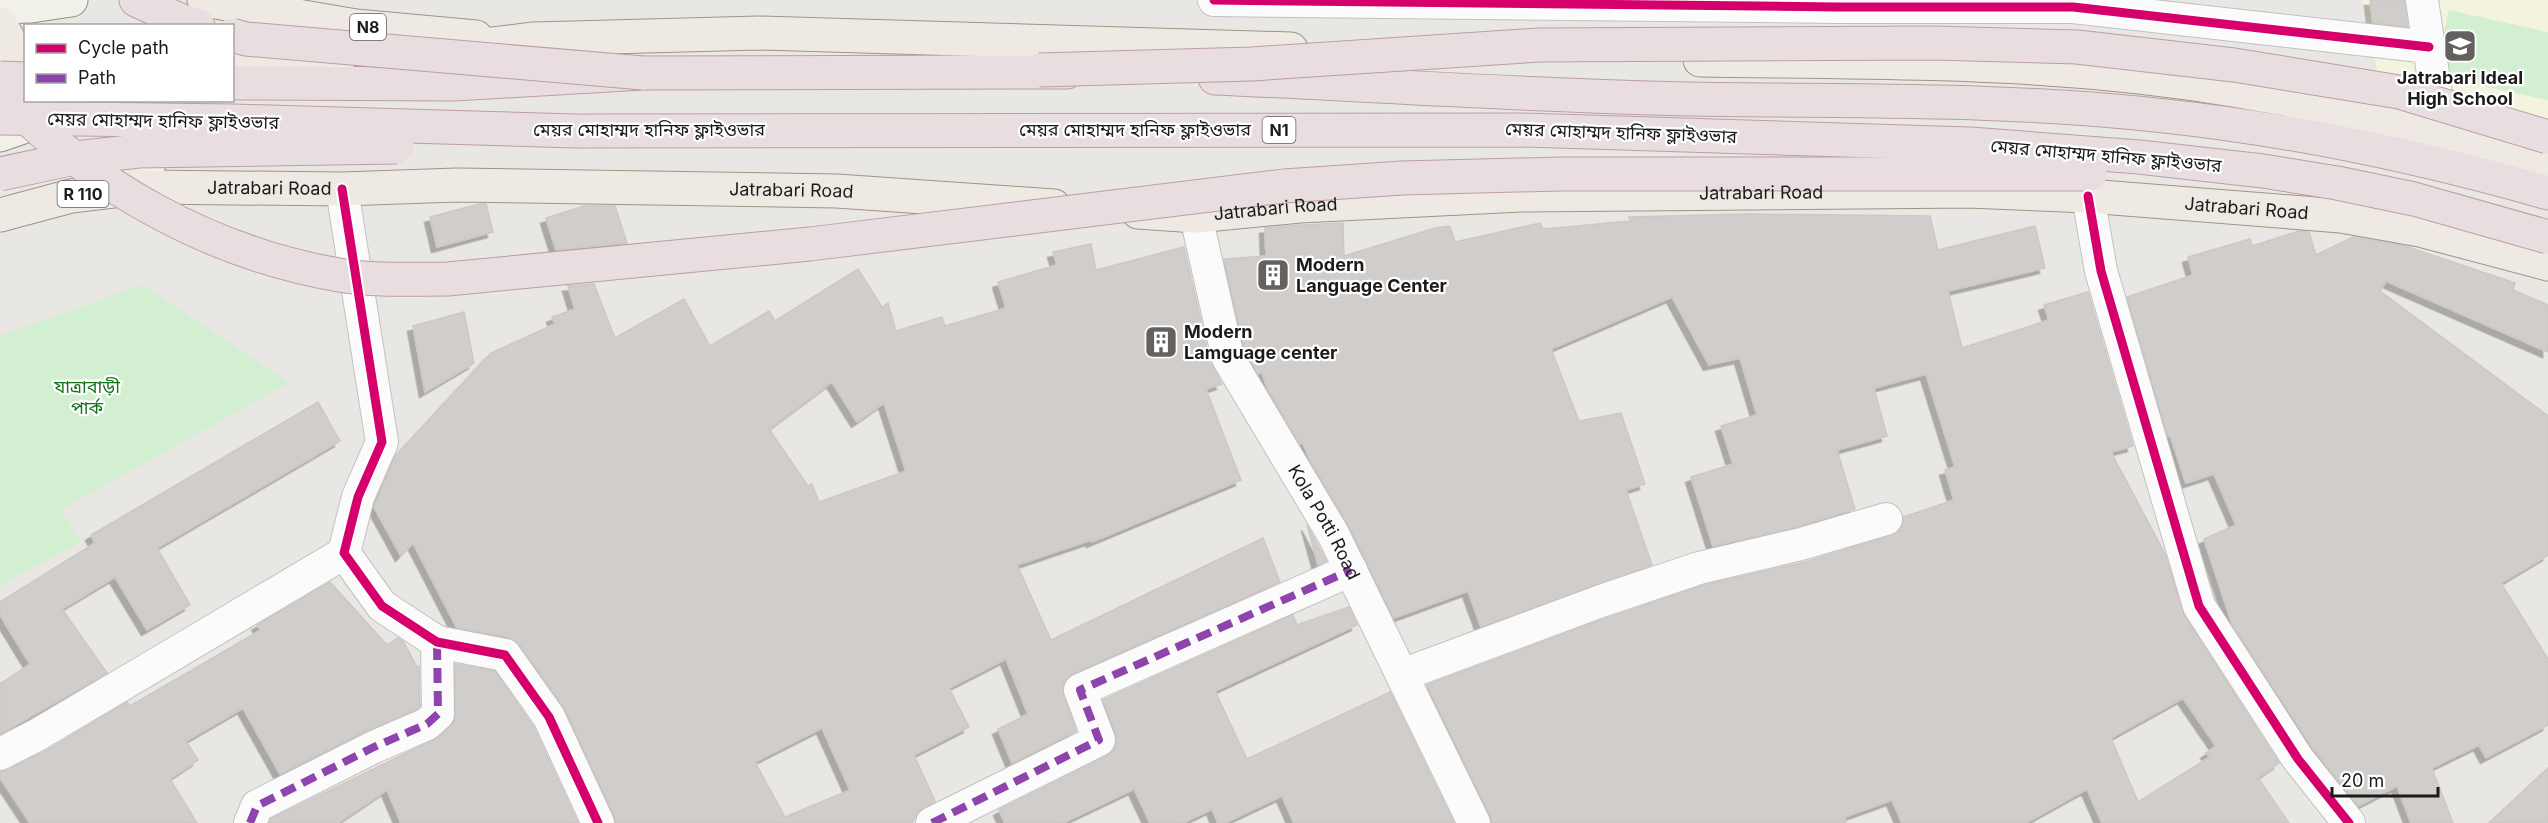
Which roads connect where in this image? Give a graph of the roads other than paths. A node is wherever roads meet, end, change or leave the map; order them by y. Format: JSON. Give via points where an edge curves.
{"nodes":[{"id":1,"x":71,"y":0,"type":"edge"},
{"id":2,"x":136,"y":0,"type":"edge"},
{"id":3,"x":329,"y":0,"type":"edge"},
{"id":4,"x":1214,"y":0,"type":"edge"},
{"id":5,"x":2422,"y":0,"type":"edge"},
{"id":6,"x":2072,"y":3,"type":"edge"},
{"id":7,"x":0,"y":7,"type":"edge"},
{"id":8,"x":220,"y":13,"type":"edge"},
{"id":9,"x":0,"y":22,"type":"edge"},
{"id":10,"x":192,"y":24,"type":"edge"},
{"id":11,"x":231,"y":24,"type":"edge"},
{"id":12,"x":24,"y":26,"type":"edge"},
{"id":13,"x":356,"y":26,"type":"junction"},
{"id":14,"x":234,"y":27,"type":"edge"},
{"id":15,"x":534,"y":39,"type":"junction"},
{"id":16,"x":2429,"y":46,"type":"junction"},
{"id":17,"x":234,"y":58,"type":"edge"},
{"id":18,"x":1039,"y":70,"type":"junction"},
{"id":19,"x":643,"y":73,"type":"junction"},
{"id":20,"x":0,"y":78,"type":"edge"},
{"id":21,"x":24,"y":79,"type":"edge"},
{"id":22,"x":234,"y":83,"type":"edge"},
{"id":23,"x":0,"y":91,"type":"edge"},
{"id":24,"x":80,"y":102,"type":"edge"},
{"id":25,"x":162,"y":102,"type":"edge"},
{"id":26,"x":0,"y":118,"type":"edge"},
{"id":27,"x":575,"y":131,"type":"junction"},
{"id":28,"x":0,"y":133,"type":"edge"},
{"id":29,"x":2442,"y":135,"type":"junction"},
{"id":30,"x":2548,"y":137,"type":"edge"},
{"id":31,"x":0,"y":159,"type":"edge"},
{"id":32,"x":2548,"y":169,"type":"edge"},
{"id":33,"x":0,"y":174,"type":"edge"},
{"id":34,"x":2337,"y":183,"type":"junction"},
{"id":35,"x":144,"y":188,"type":"junction"},
{"id":36,"x":342,"y":189,"type":"junction"},
{"id":37,"x":2548,"y":193,"type":"edge"},
{"id":38,"x":2088,"y":196,"type":"junction"},
{"id":39,"x":11,"y":212,"type":"edge"},
{"id":40,"x":1196,"y":216,"type":"junction"},
{"id":41,"x":2548,"y":237,"type":"edge"},
{"id":42,"x":2548,"y":264,"type":"edge"},
{"id":43,"x":1886,"y":519,"type":"dead end"},
{"id":44,"x":344,"y":553,"type":"junction"},
{"id":45,"x":1351,"y":570,"type":"junction"},
{"id":46,"x":437,"y":642,"type":"junction"},
{"id":47,"x":1402,"y":675,"type":"junction"},
{"id":48,"x":0,"y":754,"type":"edge"},
{"id":49,"x":250,"y":823,"type":"edge"},
{"id":50,"x":598,"y":823,"type":"edge"},
{"id":51,"x":933,"y":823,"type":"edge"},
{"id":52,"x":1474,"y":823,"type":"edge"},
{"id":53,"x":2349,"y":823,"type":"edge"}],
"edges":[{"from":1,"to":7,"type":"main road"},
{"from":2,"to":10,"type":"highway"},
{"from":3,"to":13,"type":"main road"},
{"from":4,"to":6,"type":"street","via":[[1837,7]]},
{"from":5,"to":16,"type":"street"},
{"from":6,"to":16,"type":"street"},
{"from":8,"to":11,"type":"highway","bridge":true},
{"from":8,"to":13,"type":"main road","number":"N8"},
{"from":9,"to":12,"type":"main road"},
{"from":9,"to":28,"type":"main road","via":[[17,64],[11,114]]},
{"from":13,"to":15,"type":"main road","number":"N8","via":[[444,36]]},
{"from":14,"to":19,"type":"highway","bridge":true,"via":[[246,39]]},
{"from":15,"to":17,"type":"main road","via":[[362,59]]},
{"from":15,"to":29,"type":"main road","via":[[759,33],[1972,64],[2091,72],[2263,95]]},
{"from":16,"to":29,"type":"street"},
{"from":18,"to":19,"type":"highway","name":"মেয়র মোহাম্মদ হানিফ ফ্লাইওভার"},
{"from":18,"to":30,"type":"highway","bridge":true,"via":[[1251,64],[1539,45],[1933,43],[2077,48],[2234,65],[2399,92]]},
{"from":18,"to":37,"type":"highway","name":"মেয়র মোহাম্মদ হানিফ ফ্লাইওভার","bridge":true,"via":[[1689,99],[2037,106],[2164,116],[2319,138],[2456,166]]},
{"from":19,"to":22,"type":"highway","name":"মেয়র মোহাম্মদ হানিফ ফ্লাইওভার","bridge":true,"via":[[454,84]]},
{"from":20,"to":21,"type":"highway","bridge":true},
{"from":23,"to":34,"type":"highway","bridge":true,"via":[[57,143],[130,198],[207,236],[272,260],[340,275],[393,279],[448,279],[810,244],[1284,186],[1402,178],[2003,172]]},
{"from":24,"to":28,"type":"main road","via":[[49,118]]},
{"from":25,"to":35,"type":"main road"},
{"from":26,"to":27,"type":"highway","name":"মেয়র মোহাম্মদ হানিফ ফ্লাইওভার","number":"N1","bridge":true},
{"from":27,"to":33,"type":"highway","bridge":true,"via":[[424,147],[139,151],[75,158]]},
{"from":27,"to":34,"type":"highway","name":"মেয়র মোহাম্মদ হানিফ ফ্লাইওভার","number":"N1","bridge":true,"via":[[1533,130],[1970,144],[2139,157]]},
{"from":29,"to":32,"type":"main road"},
{"from":31,"to":35,"type":"main road","name":"Jatrabari Road"},
{"from":34,"to":41,"type":"highway","name":"মেয়র মোহাম্মদ হানিফ ফ্লাইওভার","number":"N1","bridge":true,"via":[[2414,199]]},
{"from":35,"to":36,"type":"main road","name":"Jatrabari Road"},
{"from":35,"to":39,"type":"main road","number":"R 110","via":[[71,196]]},
{"from":36,"to":40,"type":"main road","name":"Jatrabari Road","via":[[457,185],[837,191]]},
{"from":36,"to":44,"type":"street","via":[[382,442],[358,497]]},
{"from":38,"to":40,"type":"main road","name":"Jatrabari Road","via":[[1922,191],[1521,195],[1300,206]]},
{"from":38,"to":42,"type":"main road","name":"Jatrabari Road","via":[[2341,216],[2420,230]]},
{"from":38,"to":53,"type":"street","via":[[2102,270],[2199,606],[2298,759]]},
{"from":40,"to":45,"type":"street","name":"Kola Potti Road","via":[[1228,358]]},
{"from":43,"to":47,"type":"street","via":[[1699,568]]},
{"from":44,"to":46,"type":"street","via":[[382,606]]},
{"from":44,"to":48,"type":"street"},
{"from":45,"to":47,"type":"street","name":"Kola Potti Road"},
{"from":45,"to":51,"type":"street","via":[[1080,690],[1099,740]]},
{"from":46,"to":49,"type":"street","via":[[438,714],[427,724],[257,806]]},
{"from":46,"to":50,"type":"street","via":[[505,656],[549,717]]},
{"from":47,"to":52,"type":"street","name":"Kola Potti Road"}]}
